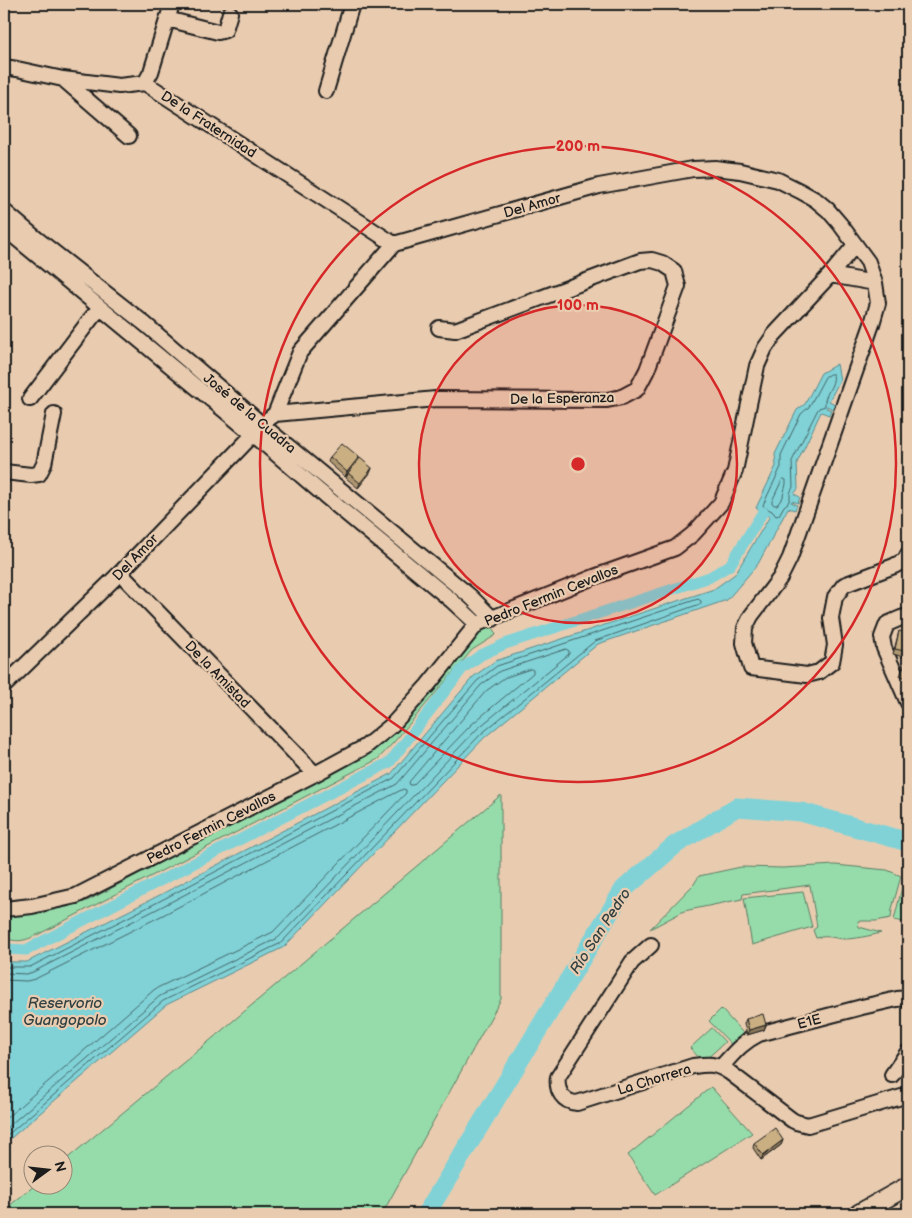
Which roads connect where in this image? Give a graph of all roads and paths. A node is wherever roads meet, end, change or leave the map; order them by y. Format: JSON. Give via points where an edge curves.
{"nodes":[{"id":1,"x":172,"y":4,"type":"edge"},
{"id":2,"x":352,"y":4,"type":"edge"},
{"id":3,"x":230,"y":13,"type":"dead end"},
{"id":4,"x":167,"y":19,"type":"junction"},
{"id":5,"x":4,"y":68,"type":"edge"},
{"id":6,"x":63,"y":79,"type":"junction"},
{"id":7,"x":144,"y":83,"type":"junction"},
{"id":8,"x":326,"y":91,"type":"dead end"},
{"id":9,"x":129,"y":136,"type":"dead end"},
{"id":10,"x":4,"y":211,"type":"edge"},
{"id":11,"x":4,"y":228,"type":"edge"},
{"id":12,"x":33,"y":244,"type":"junction"},
{"id":13,"x":394,"y":244,"type":"junction"},
{"id":14,"x":855,"y":245,"type":"junction"},
{"id":15,"x":830,"y":275,"type":"junction"},
{"id":16,"x":875,"y":283,"type":"junction"},
{"id":17,"x":100,"y":309,"type":"junction"},
{"id":18,"x":145,"y":324,"type":"junction"},
{"id":19,"x":439,"y":328,"type":"dead end"},
{"id":20,"x":135,"y":337,"type":"junction"},
{"id":21,"x":30,"y":399,"type":"dead end"},
{"id":22,"x":54,"y":414,"type":"dead end"},
{"id":23,"x":274,"y":414,"type":"junction"},
{"id":24,"x":257,"y":429,"type":"junction"},
{"id":25,"x":4,"y":472,"type":"edge"},
{"id":26,"x":373,"y":516,"type":"junction"},
{"id":27,"x":363,"y":528,"type":"junction"},
{"id":28,"x":907,"y":557,"type":"edge"},
{"id":29,"x":120,"y":573,"type":"junction"},
{"id":30,"x":908,"y":616,"type":"edge"},
{"id":31,"x":493,"y":619,"type":"junction"},
{"id":32,"x":477,"y":624,"type":"junction"},
{"id":33,"x":4,"y":686,"type":"edge"},
{"id":34,"x":908,"y":703,"type":"edge"},
{"id":35,"x":315,"y":774,"type":"junction"},
{"id":36,"x":4,"y":909,"type":"edge"},
{"id":37,"x":651,"y":945,"type":"dead end"},
{"id":38,"x":908,"y":998,"type":"edge"},
{"id":39,"x":908,"y":1052,"type":"edge"},
{"id":40,"x":721,"y":1067,"type":"junction"},
{"id":41,"x":892,"y":1074,"type":"dead end"},
{"id":42,"x":908,"y":1095,"type":"edge"},
{"id":43,"x":908,"y":1186,"type":"edge"},
{"id":44,"x":858,"y":1214,"type":"edge"}],
"edges":[{"from":1,"to":4,"type":"street"},
{"from":2,"to":8,"type":"street"},
{"from":3,"to":4,"type":"street","via":[[225,30],[218,32]]},
{"from":4,"to":7,"type":"street","via":[[151,72]]},
{"from":5,"to":6,"type":"street"},
{"from":6,"to":7,"type":"street","via":[[120,86]]},
{"from":6,"to":9,"type":"street"},
{"from":7,"to":13,"type":"street","name":"De la Fraternidad"},
{"from":10,"to":12,"type":"street","name":"José de la Cuadra"},
{"from":11,"to":12,"type":"street","name":"José de la Cuadra"},
{"from":12,"to":17,"type":"street","name":"José de la Cuadra"},
{"from":12,"to":18,"type":"street","name":"José de la Cuadra"},
{"from":13,"to":14,"type":"street","name":"Del Amor","via":[[599,186],[715,168],[778,180],[800,191],[828,210]]},
{"from":13,"to":23,"type":"street","via":[[300,352]]},
{"from":14,"to":15,"type":"street","name":"Pedro Fermin Cevallos"},
{"from":14,"to":16,"type":"street","name":"Del Amor","via":[[868,262]]},
{"from":15,"to":16,"type":"street"},
{"from":15,"to":31,"type":"street","name":"Pedro Fermin Cevallos","via":[[765,348],[757,366],[735,471],[721,503],[693,534],[675,548]]},
{"from":16,"to":28,"type":"street","name":"Del Amor","via":[[878,303],[872,324],[790,558],[780,578],[744,628],[744,643],[751,668],[807,674],[819,672],[832,662],[835,645],[831,618],[835,597],[844,585],[894,566]]},
{"from":17,"to":20,"type":"street","name":"José de la Cuadra"},
{"from":17,"to":21,"type":"street"},
{"from":18,"to":20,"type":"street"},
{"from":18,"to":24,"type":"street","name":"José de la Cuadra"},
{"from":19,"to":23,"type":"street","name":"De la Esperanza","via":[[455,330],[640,261],[662,263],[674,271],[678,286],[647,370],[637,389],[622,397],[607,400],[436,399]]},
{"from":20,"to":24,"type":"street","name":"José de la Cuadra"},
{"from":22,"to":25,"type":"street","via":[[39,474]]},
{"from":23,"to":24,"type":"street"},
{"from":24,"to":26,"type":"street","name":"José de la Cuadra"},
{"from":24,"to":27,"type":"street","name":"José de la Cuadra","via":[[318,490]]},
{"from":24,"to":29,"type":"street","name":"Del Amor"},
{"from":26,"to":27,"type":"street"},
{"from":26,"to":31,"type":"street","name":"José de la Cuadra"},
{"from":27,"to":32,"type":"street","name":"José de la Cuadra"},
{"from":29,"to":33,"type":"street","name":"Del Amor"},
{"from":29,"to":35,"type":"street","name":"De la Amistad"},
{"from":30,"to":34,"type":"street","via":[[887,624],[882,637]]},
{"from":31,"to":32,"type":"street","name":"Pedro Fermin Cevallos"},
{"from":32,"to":35,"type":"street","name":"Pedro Fermin Cevallos","via":[[392,725],[365,747]]},
{"from":35,"to":36,"type":"street","name":"Pedro Fermin Cevallos","via":[[76,896]]},
{"from":37,"to":40,"type":"street","name":"La Chorrera","via":[[632,962],[558,1077],[561,1095],[570,1102],[577,1102],[693,1066],[712,1064]]},
{"from":38,"to":40,"type":"street","name":"E1E","via":[[759,1034],[747,1040]]},
{"from":39,"to":41,"type":"street"},
{"from":40,"to":42,"type":"street","via":[[792,1120],[808,1125]]},
{"from":43,"to":44,"type":"main road"}]}
